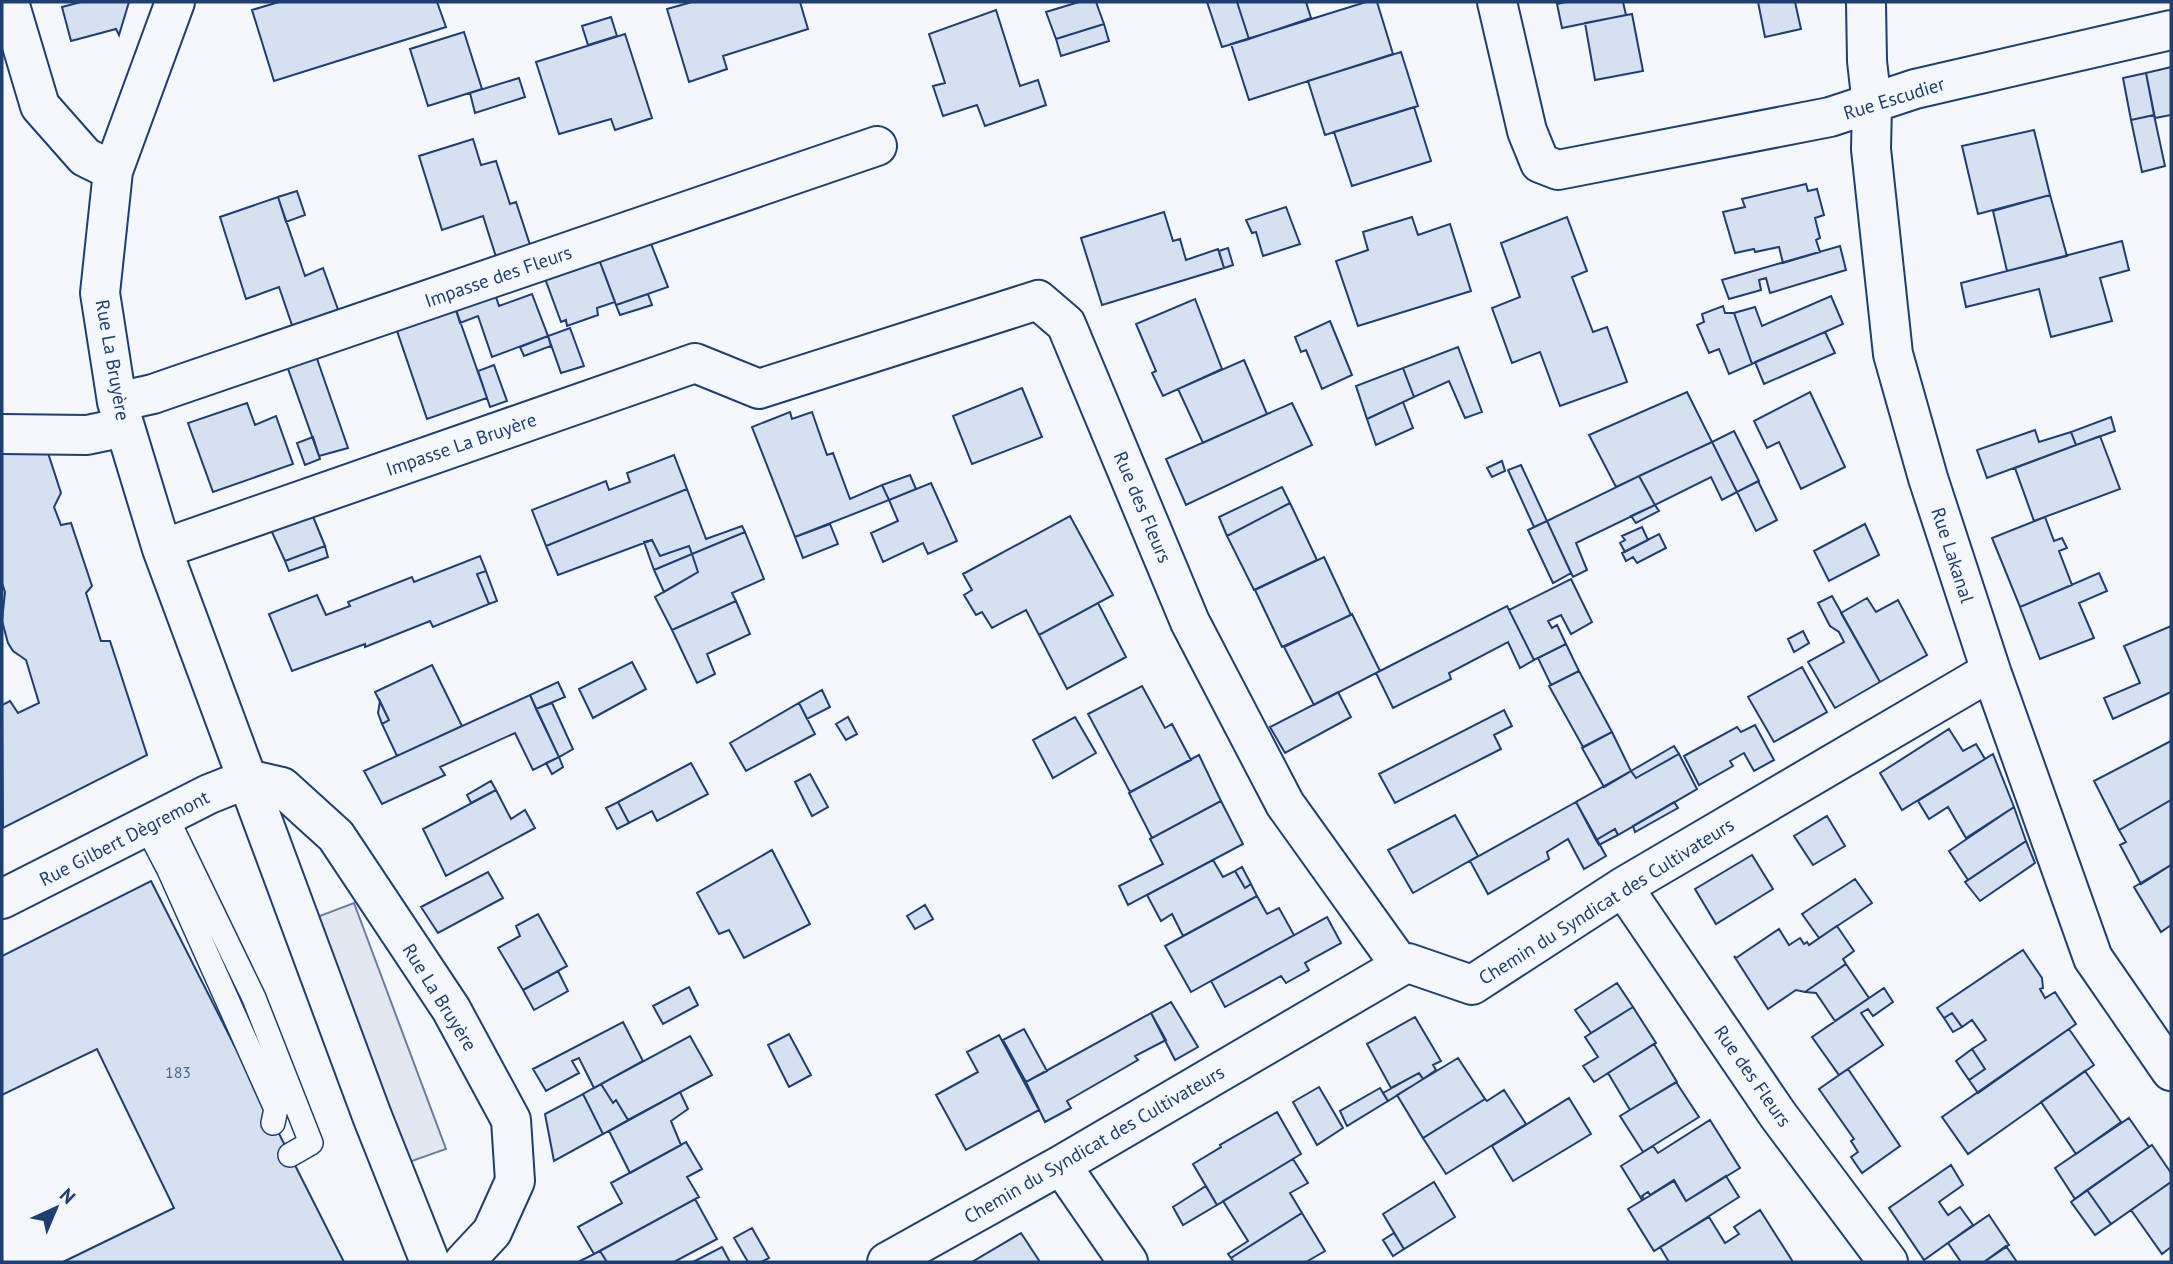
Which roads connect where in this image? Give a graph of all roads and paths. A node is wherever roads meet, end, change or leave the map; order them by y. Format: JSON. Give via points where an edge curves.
{"nodes":[{"id":1,"x":9,"y":2,"type":"edge"},
{"id":2,"x":176,"y":2,"type":"edge"},
{"id":3,"x":1497,"y":2,"type":"edge"},
{"id":4,"x":1867,"y":2,"type":"edge"},
{"id":5,"x":2171,"y":30,"type":"edge"},
{"id":6,"x":1872,"y":104,"type":"junction"},
{"id":7,"x":877,"y":146,"type":"dead end"},
{"id":8,"x":113,"y":171,"type":"junction"},
{"id":9,"x":759,"y":389,"type":"joint"},
{"id":10,"x":121,"y":414,"type":"junction"},
{"id":11,"x":2,"y":434,"type":"edge"},
{"id":12,"x":162,"y":549,"type":"junction"},
{"id":13,"x":1991,"y":671,"type":"junction"},
{"id":14,"x":247,"y":779,"type":"junction"},
{"id":15,"x":156,"y":821,"type":"junction"},
{"id":16,"x":1623,"y":887,"type":"junction"},
{"id":17,"x":2,"y":899,"type":"edge"},
{"id":18,"x":1401,"y":966,"type":"junction"},
{"id":19,"x":2171,"y":1071,"type":"edge"},
{"id":20,"x":273,"y":1123,"type":"dead end"},
{"id":21,"x":290,"y":1155,"type":"dead end"},
{"id":22,"x":1061,"y":1165,"type":"junction"},
{"id":23,"x":430,"y":1262,"type":"edge"},
{"id":24,"x":464,"y":1262,"type":"edge"},
{"id":25,"x":887,"y":1262,"type":"edge"},
{"id":26,"x":1129,"y":1262,"type":"edge"},
{"id":27,"x":1888,"y":1262,"type":"edge"}],
"edges":[{"from":1,"to":8,"type":"street","via":[[40,106],[85,157]]},
{"from":2,"to":8,"type":"street","name":"Rue La Bruyère"},
{"from":3,"to":6,"type":"street","name":"Rue Escudier","via":[[1527,131],[1540,163],[1558,170],[1830,117]]},
{"from":4,"to":6,"type":"street","name":"Rue Lakanal"},
{"from":5,"to":6,"type":"street","name":"Rue Escudier","via":[[1915,89]]},
{"from":6,"to":13,"type":"street","name":"Rue Lakanal","via":[[1871,149],[1893,354],[1927,478]]},
{"from":7,"to":10,"type":"street","name":"Impasse des Fleurs","via":[[176,387]]},
{"from":8,"to":10,"type":"street","name":"Rue La Bruyère","via":[[100,293]]},
{"from":9,"to":12,"type":"street","name":"Impasse La Bruyère","via":[[695,363]]},
{"from":9,"to":18,"type":"street","name":"Rue des Fleurs","via":[[1038,300],[1066,324],[1190,622],[1285,804]]},
{"from":10,"to":11,"type":"street","name":"Impasse des Fleurs","via":[[86,435]]},
{"from":10,"to":12,"type":"street","name":"Rue La Bruyère"},
{"from":12,"to":14,"type":"street","name":"Rue La Bruyère"},
{"from":13,"to":16,"type":"street","name":"Chemin du Syndicat des Cultivateurs"},
{"from":13,"to":19,"type":"street","name":"Rue Lakanal","via":[[2092,958]]},
{"from":14,"to":15,"type":"street","name":"Rue Gilbert Dègremont"},
{"from":14,"to":23,"type":"street","name":"Rue La Bruyère"},
{"from":14,"to":24,"type":"street","name":"Rue La Bruyère","via":[[282,787],[336,835],[451,1009],[512,1121],[515,1181],[492,1232]]},
{"from":15,"to":17,"type":"street","name":"Rue Gilbert Dègremont"},
{"from":15,"to":20,"type":"lane","via":[[169,870],[276,1109]]},
{"from":15,"to":21,"type":"lane","via":[[254,998],[311,1143]]},
{"from":16,"to":18,"type":"street","name":"Chemin du Syndicat des Cultivateurs","via":[[1472,985],[1408,963]]},
{"from":16,"to":27,"type":"street","name":"Rue des Fleurs","via":[[1778,1115]]},
{"from":18,"to":22,"type":"street","name":"Chemin du Syndicat des Cultivateurs"},
{"from":22,"to":25,"type":"street","name":"Chemin du Syndicat des Cultivateurs"},
{"from":22,"to":26,"type":"street"}]}
